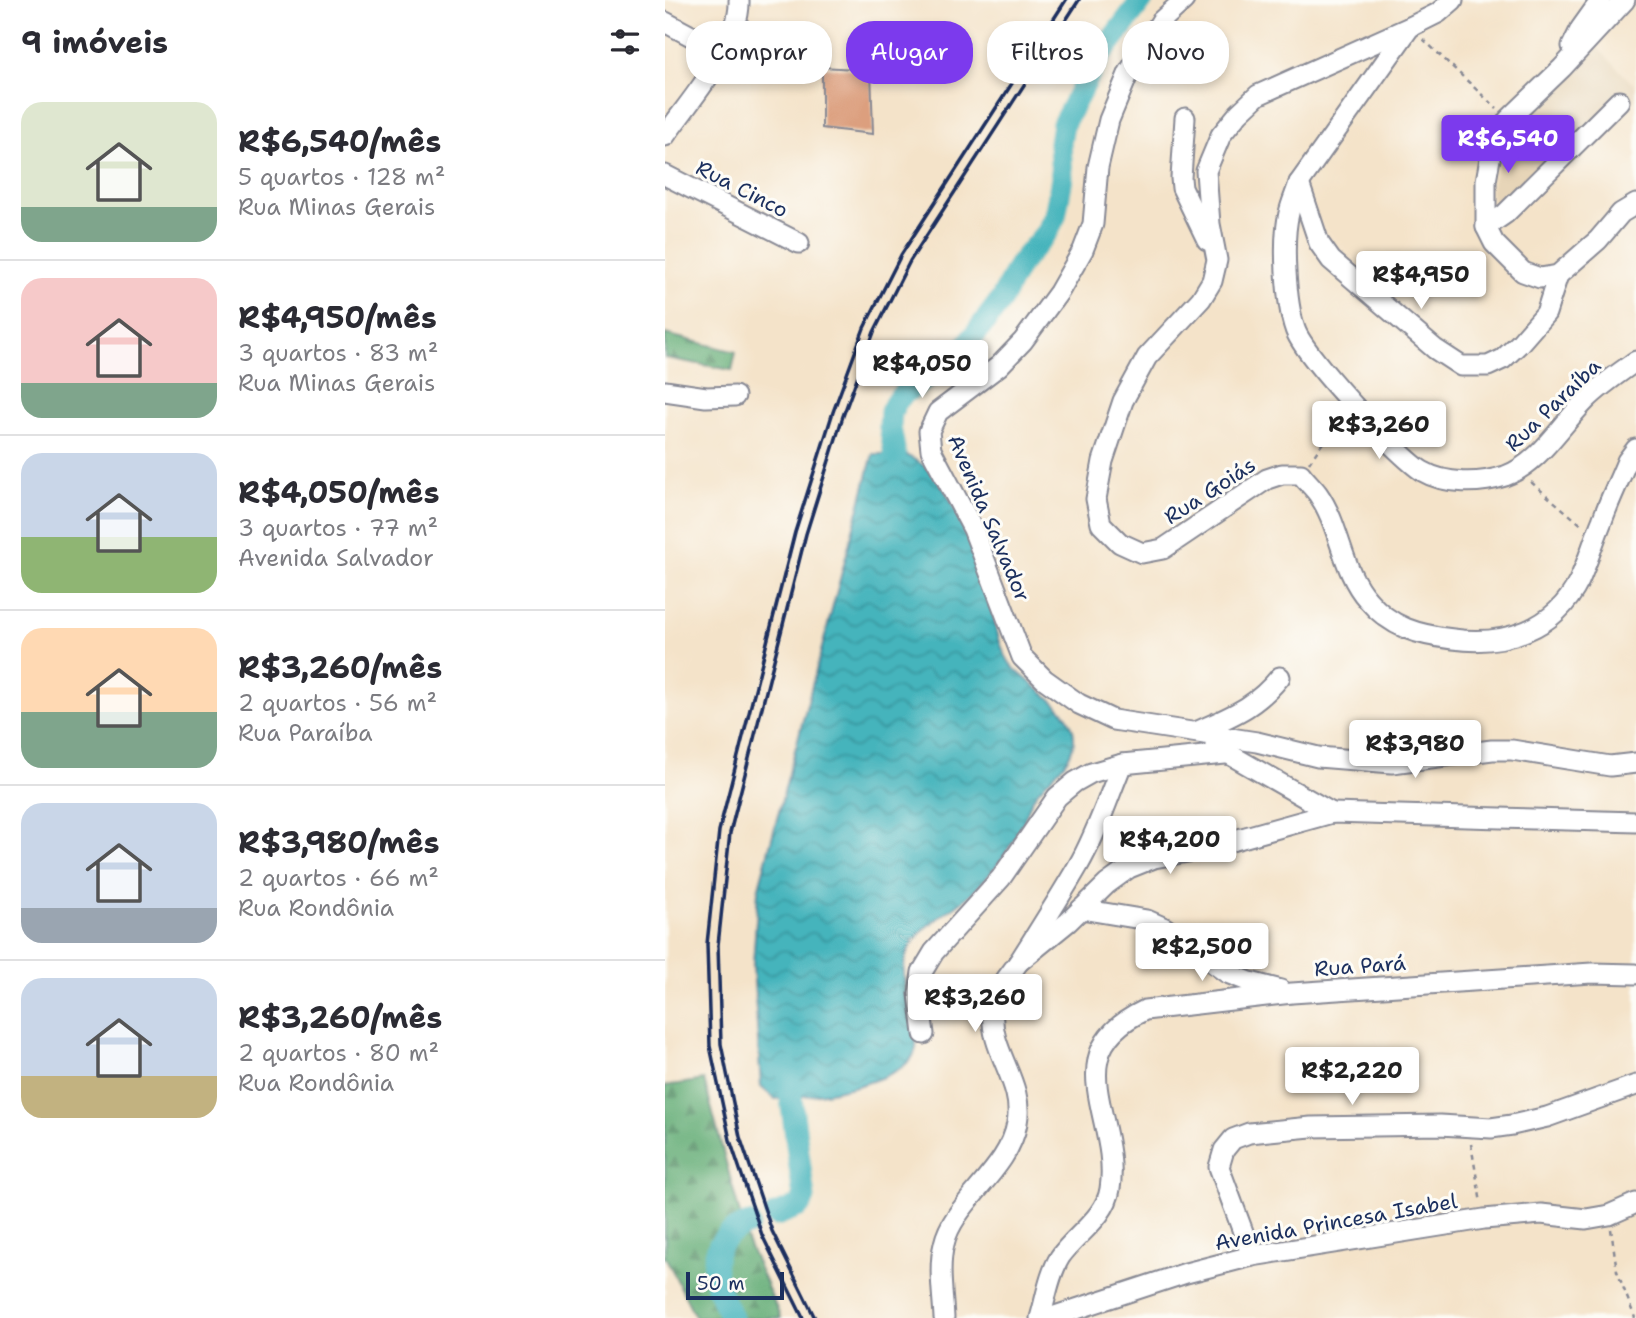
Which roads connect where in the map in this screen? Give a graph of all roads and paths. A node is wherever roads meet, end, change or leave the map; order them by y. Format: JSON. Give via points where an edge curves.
{"nodes":[{"id":1,"x":739,"y":0,"type":"edge"},
{"id":2,"x":1184,"y":0,"type":"edge"},
{"id":3,"x":1453,"y":0,"type":"edge"},
{"id":4,"x":1601,"y":0,"type":"edge"},
{"id":5,"x":1625,"y":0,"type":"edge"},
{"id":6,"x":736,"y":21,"type":"edge"},
{"id":7,"x":665,"y":22,"type":"edge"},
{"id":8,"x":1410,"y":27,"type":"junction"},
{"id":9,"x":686,"y":33,"type":"edge"},
{"id":10,"x":1562,"y":68,"type":"junction"},
{"id":11,"x":701,"y":84,"type":"edge"},
{"id":12,"x":1619,"y":101,"type":"dead end"},
{"id":13,"x":1185,"y":118,"type":"dead end"},
{"id":14,"x":1508,"y":120,"type":"junction"},
{"id":15,"x":665,"y":136,"type":"edge"},
{"id":16,"x":665,"y":175,"type":"edge"},
{"id":17,"x":1299,"y":183,"type":"junction"},
{"id":18,"x":1636,"y":204,"type":"edge"},
{"id":19,"x":1486,"y":226,"type":"junction"},
{"id":20,"x":799,"y":243,"type":"dead end"},
{"id":21,"x":1217,"y":260,"type":"junction"},
{"id":22,"x":1558,"y":275,"type":"junction"},
{"id":23,"x":1636,"y":361,"type":"edge"},
{"id":24,"x":665,"y":391,"type":"edge"},
{"id":25,"x":735,"y":396,"type":"dead end"},
{"id":26,"x":1351,"y":401,"type":"junction"},
{"id":27,"x":1636,"y":449,"type":"edge"},
{"id":28,"x":1517,"y":471,"type":"junction"},
{"id":29,"x":1301,"y":474,"type":"junction"},
{"id":30,"x":1596,"y":537,"type":"junction"},
{"id":31,"x":1279,"y":677,"type":"dead end"},
{"id":32,"x":1195,"y":732,"type":"junction"},
{"id":33,"x":1225,"y":754,"type":"junction"},
{"id":34,"x":1636,"y":763,"type":"edge"},
{"id":35,"x":1122,"y":764,"type":"junction"},
{"id":36,"x":1332,"y":813,"type":"junction"},
{"id":37,"x":1636,"y":822,"type":"edge"},
{"id":38,"x":1081,"y":909,"type":"junction"},
{"id":39,"x":1020,"y":961,"type":"junction"},
{"id":40,"x":1636,"y":974,"type":"edge"},
{"id":41,"x":1292,"y":993,"type":"junction"},
{"id":42,"x":924,"y":1034,"type":"dead end"},
{"id":43,"x":1636,"y":1085,"type":"edge"},
{"id":44,"x":1468,"y":1126,"type":"junction"},
{"id":45,"x":1636,"y":1203,"type":"edge"},
{"id":46,"x":1609,"y":1215,"type":"junction"},
{"id":47,"x":1484,"y":1219,"type":"junction"},
{"id":48,"x":1252,"y":1256,"type":"junction"},
{"id":49,"x":1092,"y":1312,"type":"edge"},
{"id":50,"x":944,"y":1318,"type":"edge"},
{"id":51,"x":1040,"y":1318,"type":"edge"},
{"id":52,"x":1049,"y":1318,"type":"edge"},
{"id":53,"x":1635,"y":1318,"type":"edge"}],
"edges":[{"from":1,"to":6,"type":"street"},
{"from":2,"to":32,"type":"street","name":"Avenida Salvador","via":[[1161,21],[1129,72],[1109,120],[1098,167],[1093,224],[1059,292],[1023,341],[999,366],[939,412],[929,431],[931,450],[973,529],[1022,657],[1079,704],[1113,720]]},
{"from":3,"to":8,"type":"street"},
{"from":4,"to":10,"type":"street"},
{"from":5,"to":10,"type":"street"},
{"from":7,"to":9,"type":"street"},
{"from":8,"to":14,"type":"path"},
{"from":8,"to":17,"type":"street","name":"Rua Paraíba"},
{"from":8,"to":21,"type":"street","via":[[1258,95],[1220,135],[1206,171]]},
{"from":10,"to":14,"type":"street"},
{"from":11,"to":15,"type":"street"},
{"from":12,"to":19,"type":"street","via":[[1505,214]]},
{"from":13,"to":21,"type":"street","via":[[1182,188]]},
{"from":14,"to":19,"type":"street","via":[[1491,153]]},
{"from":16,"to":20,"type":"street","name":"Rua Cinco"},
{"from":17,"to":22,"type":"street","via":[[1319,243],[1331,261],[1461,366],[1488,366],[1519,344],[1546,313]]},
{"from":17,"to":26,"type":"street","name":"Rua Paraíba","via":[[1286,235],[1289,306],[1295,331],[1308,354]]},
{"from":18,"to":22,"type":"street"},
{"from":19,"to":22,"type":"street","via":[[1494,243],[1523,272],[1541,278]]},
{"from":21,"to":29,"type":"street","name":"Rua Goiás","via":[[1201,299],[1147,357],[1123,401],[1096,499],[1101,524],[1120,543],[1142,552],[1163,549],[1267,479]]},
{"from":23,"to":28,"type":"street","name":"Rua Paraíba","via":[[1586,400]]},
{"from":24,"to":25,"type":"street"},
{"from":26,"to":28,"type":"street","name":"Rua Paraíba","via":[[1423,471],[1453,481],[1484,481]]},
{"from":26,"to":29,"type":"path"},
{"from":27,"to":30,"type":"street"},
{"from":28,"to":30,"type":"path"},
{"from":29,"to":30,"type":"street","via":[[1319,495],[1347,569],[1368,601],[1395,623],[1420,635],[1496,641],[1542,624],[1579,582]]},
{"from":31,"to":32,"type":"street","via":[[1252,705]]},
{"from":32,"to":33,"type":"street","name":"Avenida Salvador"},
{"from":32,"to":34,"type":"street","via":[[1357,761],[1392,763],[1512,750],[1610,766]]},
{"from":33,"to":35,"type":"street"},
{"from":33,"to":36,"type":"street","name":"Avenida Salvador"},
{"from":35,"to":39,"type":"street","via":[[1079,864]]},
{"from":35,"to":42,"type":"street","via":[[1091,773],[1057,797],[1001,878],[933,951],[922,972],[919,994]]},
{"from":36,"to":37,"type":"street"},
{"from":36,"to":38,"type":"street","via":[[1129,867]]},
{"from":38,"to":39,"type":"street"},
{"from":38,"to":41,"type":"street","via":[[1147,920],[1227,973]]},
{"from":39,"to":50,"type":"street","via":[[996,992],[992,1014],[1018,1096],[1017,1123],[1008,1152],[944,1242]]},
{"from":40,"to":41,"type":"street","name":"Rua Pará"},
{"from":41,"to":51,"type":"street","name":"Rua Pará","via":[[1145,1010],[1123,1020],[1107,1037],[1096,1076],[1111,1168],[1110,1191],[1104,1206],[1058,1261]]},
{"from":43,"to":44,"type":"street","via":[[1535,1120],[1492,1128]]},
{"from":44,"to":47,"type":"path"},
{"from":44,"to":48,"type":"street","via":[[1311,1127],[1233,1139],[1219,1167]]},
{"from":45,"to":46,"type":"street","name":"Avenida Princesa Isabel"},
{"from":46,"to":47,"type":"street","name":"Avenida Princesa Isabel"},
{"from":46,"to":53,"type":"path","via":[[1617,1271]]},
{"from":47,"to":48,"type":"street","name":"Avenida Princesa Isabel"},
{"from":48,"to":49,"type":"street","name":"Avenida Princesa Isabel","via":[[1186,1273]]},
{"from":49,"to":52,"type":"street","name":"Avenida Princesa Isabel"}]}
